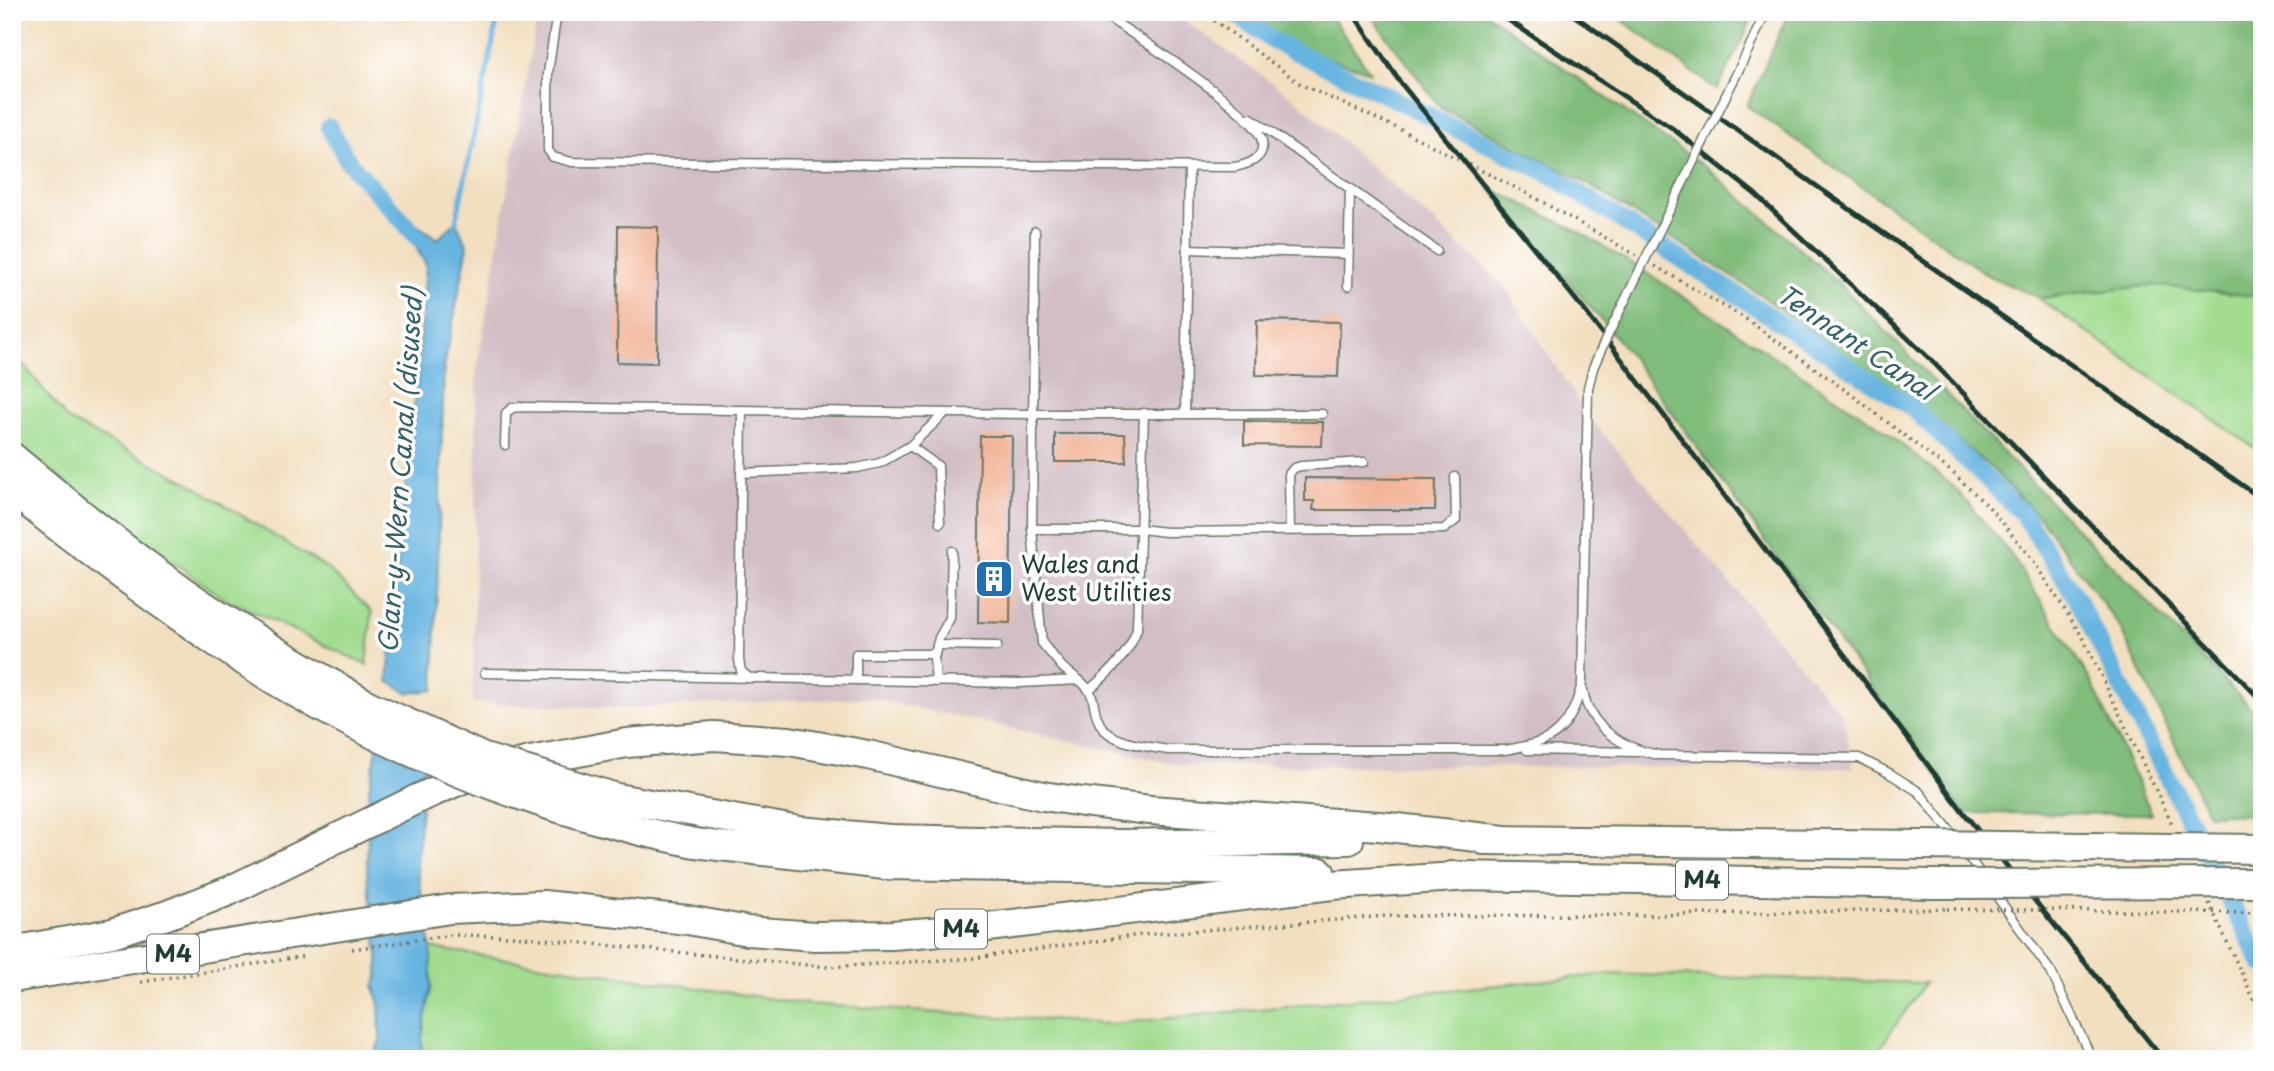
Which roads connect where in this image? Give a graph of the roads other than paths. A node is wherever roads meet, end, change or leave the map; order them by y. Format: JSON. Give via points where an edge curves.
{"nodes":[{"id":1,"x":557,"y":12,"type":"edge"},
{"id":2,"x":1100,"y":12,"type":"edge"},
{"id":3,"x":1766,"y":12,"type":"edge"},
{"id":4,"x":1237,"y":108,"type":"junction"},
{"id":5,"x":1189,"y":167,"type":"junction"},
{"id":6,"x":1350,"y":188,"type":"junction"},
{"id":7,"x":1035,"y":231,"type":"dead end"},
{"id":8,"x":1188,"y":249,"type":"junction"},
{"id":9,"x":1437,"y":251,"type":"dead end"},
{"id":10,"x":1348,"y":254,"type":"junction"},
{"id":11,"x":1348,"y":286,"type":"dead end"},
{"id":12,"x":742,"y":411,"type":"junction"},
{"id":13,"x":945,"y":413,"type":"junction"},
{"id":14,"x":1144,"y":413,"type":"junction"},
{"id":15,"x":1185,"y":413,"type":"junction"},
{"id":16,"x":1033,"y":414,"type":"junction"},
{"id":17,"x":1322,"y":414,"type":"dead end"},
{"id":18,"x":505,"y":445,"type":"dead end"},
{"id":19,"x":910,"y":446,"type":"junction"},
{"id":20,"x":12,"y":457,"type":"edge"},
{"id":21,"x":1364,"y":462,"type":"dead end"},
{"id":22,"x":741,"y":474,"type":"junction"},
{"id":23,"x":1455,"y":477,"type":"dead end"},
{"id":24,"x":12,"y":490,"type":"edge"},
{"id":25,"x":940,"y":523,"type":"dead end"},
{"id":26,"x":1032,"y":529,"type":"junction"},
{"id":27,"x":1140,"y":529,"type":"junction"},
{"id":28,"x":1290,"y":530,"type":"junction"},
{"id":29,"x":952,"y":551,"type":"dead end"},
{"id":30,"x":211,"y":624,"type":"junction"},
{"id":31,"x":996,"y":646,"type":"dead end"},
{"id":32,"x":936,"y":649,"type":"junction"},
{"id":33,"x":485,"y":673,"type":"dead end"},
{"id":34,"x":749,"y":678,"type":"junction"},
{"id":35,"x":856,"y":680,"type":"junction"},
{"id":36,"x":1079,"y":680,"type":"junction"},
{"id":37,"x":936,"y":682,"type":"junction"},
{"id":38,"x":1582,"y":683,"type":"junction"},
{"id":39,"x":1090,"y":689,"type":"junction"},
{"id":40,"x":1505,"y":750,"type":"junction"},
{"id":41,"x":1640,"y":752,"type":"junction"},
{"id":42,"x":1504,"y":840,"type":"junction"},
{"id":43,"x":2262,"y":849,"type":"edge"},
{"id":44,"x":888,"y":852,"type":"junction"},
{"id":45,"x":1471,"y":876,"type":"junction"},
{"id":46,"x":2262,"y":883,"type":"edge"},
{"id":47,"x":12,"y":951,"type":"edge"},
{"id":48,"x":12,"y":978,"type":"edge"},
{"id":49,"x":2092,"y":1059,"type":"edge"}],
"edges":[{"from":1,"to":5,"type":"lane","via":[[548,74],[548,150],[553,157],[572,162]]},
{"from":2,"to":4,"type":"lane"},
{"from":3,"to":38,"type":"lane","bridge":true,"via":[[1593,368],[1588,388]]},
{"from":4,"to":5,"type":"lane","via":[[1259,132],[1261,155],[1251,164],[1235,167]]},
{"from":4,"to":6,"type":"lane"},
{"from":5,"to":8,"type":"lane"},
{"from":6,"to":9,"type":"lane"},
{"from":6,"to":10,"type":"lane"},
{"from":7,"to":16,"type":"lane"},
{"from":8,"to":10,"type":"lane"},
{"from":8,"to":15,"type":"lane"},
{"from":10,"to":11,"type":"lane"},
{"from":12,"to":13,"type":"lane"},
{"from":12,"to":18,"type":"lane","via":[[512,408],[506,413]]},
{"from":12,"to":22,"type":"lane"},
{"from":13,"to":16,"type":"lane"},
{"from":13,"to":19,"type":"lane"},
{"from":14,"to":15,"type":"lane"},
{"from":14,"to":16,"type":"lane"},
{"from":14,"to":27,"type":"lane"},
{"from":15,"to":17,"type":"lane"},
{"from":16,"to":26,"type":"lane"},
{"from":19,"to":22,"type":"lane","via":[[880,463],[857,468]]},
{"from":19,"to":25,"type":"lane","via":[[939,466]]},
{"from":20,"to":30,"type":"highway","number":"M4","via":[[178,589]]},
{"from":21,"to":28,"type":"lane","via":[[1294,468],[1289,474]]},
{"from":22,"to":34,"type":"lane","via":[[739,660],[741,671]]},
{"from":23,"to":28,"type":"lane","via":[[1456,520],[1444,529]]},
{"from":24,"to":30,"type":"highway","number":"M4","via":[[92,555]]},
{"from":26,"to":27,"type":"lane"},
{"from":26,"to":36,"type":"lane","via":[[1042,643]]},
{"from":27,"to":28,"type":"lane"},
{"from":27,"to":39,"type":"lane","via":[[1133,642]]},
{"from":29,"to":32,"type":"lane","via":[[950,618]]},
{"from":30,"to":44,"type":"highway","number":"M4","bridge":true,"via":[[274,650],[368,705],[484,758],[641,802]]},
{"from":31,"to":32,"type":"lane"},
{"from":32,"to":35,"type":"lane","via":[[856,654]]},
{"from":32,"to":37,"type":"lane"},
{"from":33,"to":34,"type":"lane"},
{"from":34,"to":35,"type":"lane"},
{"from":35,"to":37,"type":"lane"},
{"from":36,"to":37,"type":"lane"},
{"from":36,"to":39,"type":"lane"},
{"from":38,"to":40,"type":"lane","via":[[1568,722],[1553,737]]},
{"from":38,"to":41,"type":"lane","via":[[1586,704],[1598,723],[1619,742]]},
{"from":39,"to":40,"type":"lane","via":[[1101,725],[1110,735],[1168,750]]},
{"from":40,"to":41,"type":"lane"},
{"from":41,"to":49,"type":"lane","via":[[1859,758],[1919,792],[2051,972]]},
{"from":42,"to":43,"type":"highway","number":"M4","bridge":true},
{"from":42,"to":44,"type":"highway","number":"M4"},
{"from":42,"to":47,"type":"highway","number":"M4","bridge":true,"via":[[1083,802],[868,755],[789,741],[713,736],[584,750],[467,777],[229,891],[167,915],[111,933]]},
{"from":44,"to":45,"type":"highway","number":"M4"},
{"from":45,"to":46,"type":"highway","number":"M4","bridge":true,"via":[[1934,884]]},
{"from":45,"to":48,"type":"highway","number":"M4","via":[[1332,885],[892,935],[748,931],[543,905],[339,938],[175,954]]}]}
